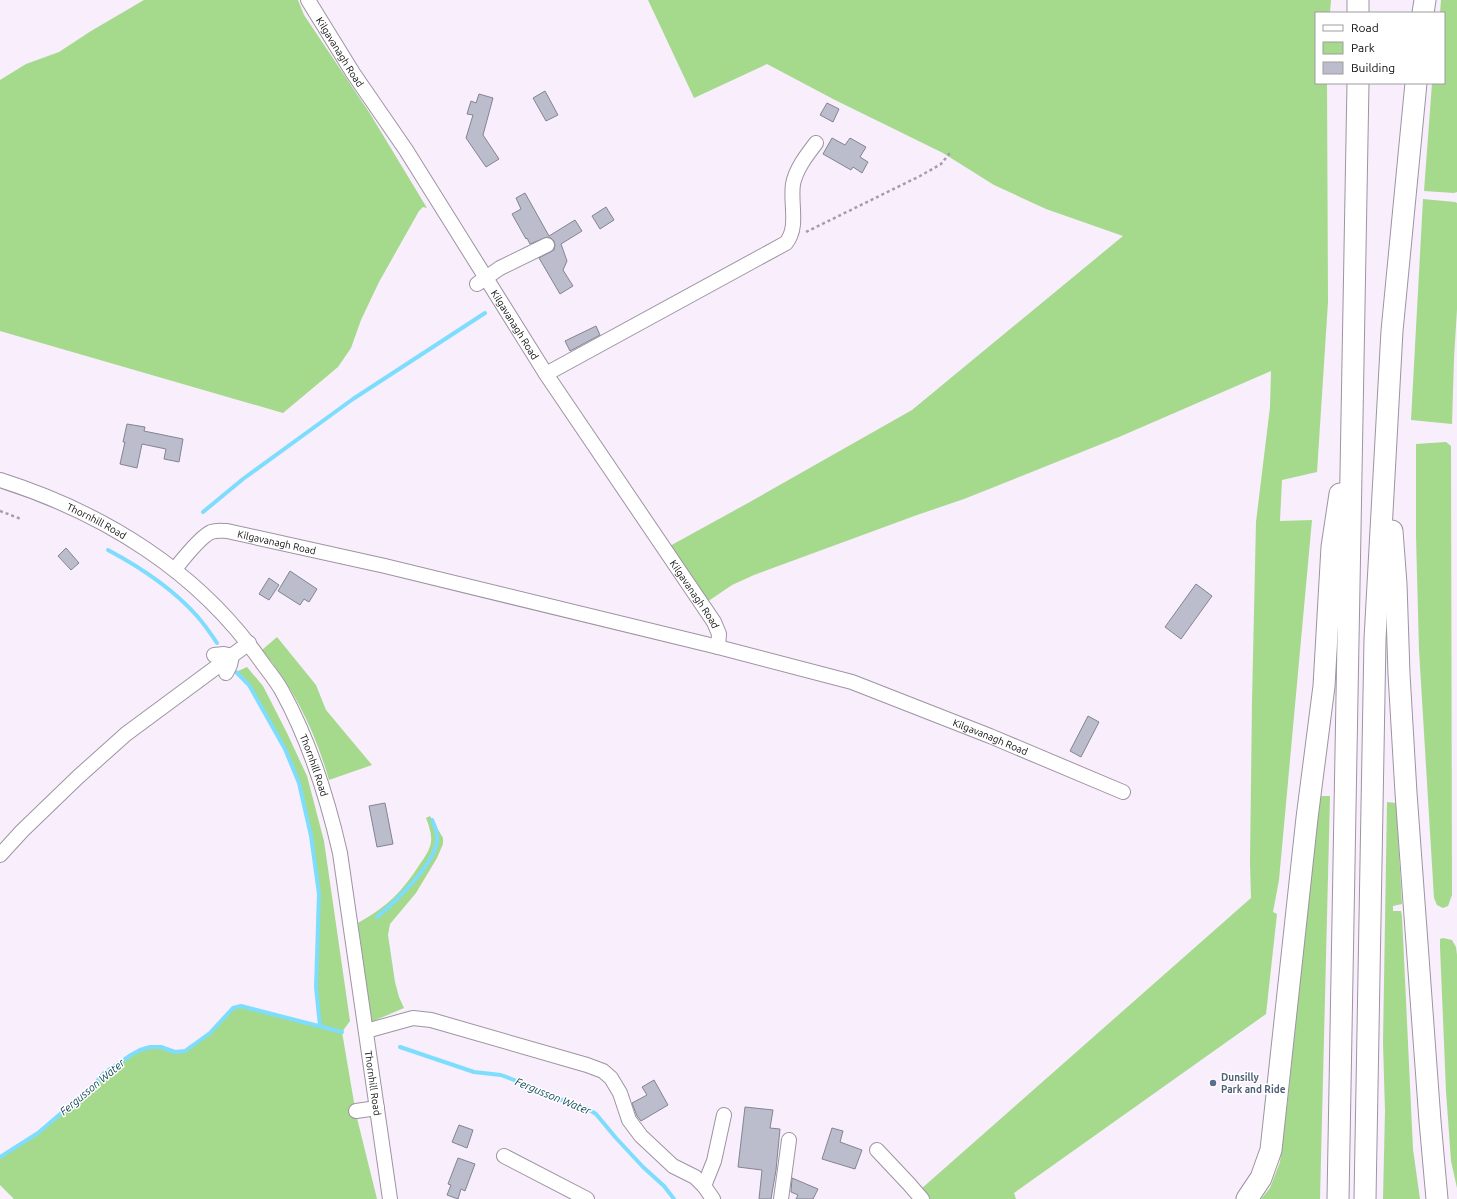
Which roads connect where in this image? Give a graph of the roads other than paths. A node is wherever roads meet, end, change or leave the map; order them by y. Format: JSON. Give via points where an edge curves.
{"nodes":[{"id":1,"x":308,"y":0,"type":"edge"},
{"id":2,"x":1358,"y":0,"type":"edge"},
{"id":3,"x":1425,"y":0,"type":"edge"},
{"id":4,"x":1358,"y":12,"type":"edge"},
{"id":5,"x":1423,"y":12,"type":"edge"},
{"id":6,"x":1358,"y":84,"type":"edge"},
{"id":7,"x":1416,"y":84,"type":"edge"},
{"id":8,"x":816,"y":143,"type":"dead end"},
{"id":9,"x":547,"y":245,"type":"dead end"},
{"id":10,"x":481,"y":281,"type":"junction"},
{"id":11,"x":546,"y":374,"type":"junction"},
{"id":12,"x":1352,"y":423,"type":"junction"},
{"id":13,"x":1386,"y":442,"type":"junction"},
{"id":14,"x":0,"y":480,"type":"edge"},
{"id":15,"x":175,"y":569,"type":"junction"},
{"id":16,"x":249,"y":643,"type":"junction"},
{"id":17,"x":718,"y":647,"type":"junction"},
{"id":18,"x":214,"y":655,"type":"dead end"},
{"id":19,"x":232,"y":656,"type":"junction"},
{"id":20,"x":226,"y":673,"type":"dead end"},
{"id":21,"x":1123,"y":792,"type":"dead end"},
{"id":22,"x":0,"y":855,"type":"edge"},
{"id":23,"x":366,"y":1031,"type":"junction"},
{"id":24,"x":377,"y":1108,"type":"junction"},
{"id":25,"x":356,"y":1111,"type":"dead end"},
{"id":26,"x":724,"y":1115,"type":"dead end"},
{"id":27,"x":789,"y":1140,"type":"dead end"},
{"id":28,"x":877,"y":1150,"type":"dead end"},
{"id":29,"x":504,"y":1156,"type":"dead end"},
{"id":30,"x":704,"y":1186,"type":"junction"},
{"id":31,"x":390,"y":1199,"type":"edge"},
{"id":32,"x":587,"y":1199,"type":"edge"},
{"id":33,"x":713,"y":1199,"type":"edge"},
{"id":34,"x":781,"y":1199,"type":"edge"},
{"id":35,"x":922,"y":1199,"type":"edge"},
{"id":36,"x":1247,"y":1199,"type":"edge"},
{"id":37,"x":1338,"y":1199,"type":"edge"},
{"id":38,"x":1365,"y":1199,"type":"edge"},
{"id":39,"x":1437,"y":1199,"type":"edge"}],
"edges":[{"from":1,"to":10,"type":"street","name":"Kilgavanagh Road","via":[[353,73],[384,111]]},
{"from":2,"to":4,"type":"highway"},
{"from":3,"to":5,"type":"highway"},
{"from":6,"to":12,"type":"highway"},
{"from":7,"to":13,"type":"highway","via":[[1392,331]]},
{"from":8,"to":11,"type":"street","via":[[795,176],[791,237],[786,243]]},
{"from":9,"to":10,"type":"street","via":[[500,268]]},
{"from":10,"to":11,"type":"street","name":"Kilgavanagh Road"},
{"from":11,"to":17,"type":"street","name":"Kilgavanagh Road","via":[[714,622],[719,634]]},
{"from":12,"to":36,"type":"highway","via":[[1332,547],[1324,686],[1271,1150],[1261,1178]]},
{"from":12,"to":37,"type":"highway"},
{"from":13,"to":38,"type":"highway","via":[[1375,639]]},
{"from":13,"to":39,"type":"highway","via":[[1407,801]]},
{"from":14,"to":15,"type":"street","name":"Thornhill Road","via":[[38,492],[100,521]]},
{"from":15,"to":16,"type":"street","name":"Thornhill Road","via":[[214,605]]},
{"from":15,"to":17,"type":"street","name":"Kilgavanagh Road","via":[[210,533],[227,531],[429,583]]},
{"from":16,"to":19,"type":"street"},
{"from":16,"to":23,"type":"street","name":"Thornhill Road","via":[[282,690],[306,739],[320,777],[340,853]]},
{"from":17,"to":21,"type":"street","name":"Kilgavanagh Road","via":[[852,682]]},
{"from":18,"to":19,"type":"street"},
{"from":19,"to":20,"type":"street"},
{"from":19,"to":22,"type":"street","via":[[126,734],[22,831]]},
{"from":23,"to":24,"type":"street","name":"Thornhill Road"},
{"from":23,"to":30,"type":"street","via":[[413,1018],[431,1020],[603,1071],[616,1084],[629,1120],[641,1136],[673,1166],[694,1177]]},
{"from":24,"to":25,"type":"street"},
{"from":24,"to":31,"type":"street","name":"Thornhill Road"},
{"from":26,"to":30,"type":"street","via":[[714,1161]]},
{"from":27,"to":34,"type":"street"},
{"from":28,"to":35,"type":"street"},
{"from":29,"to":32,"type":"street"},
{"from":30,"to":33,"type":"street"}]}
